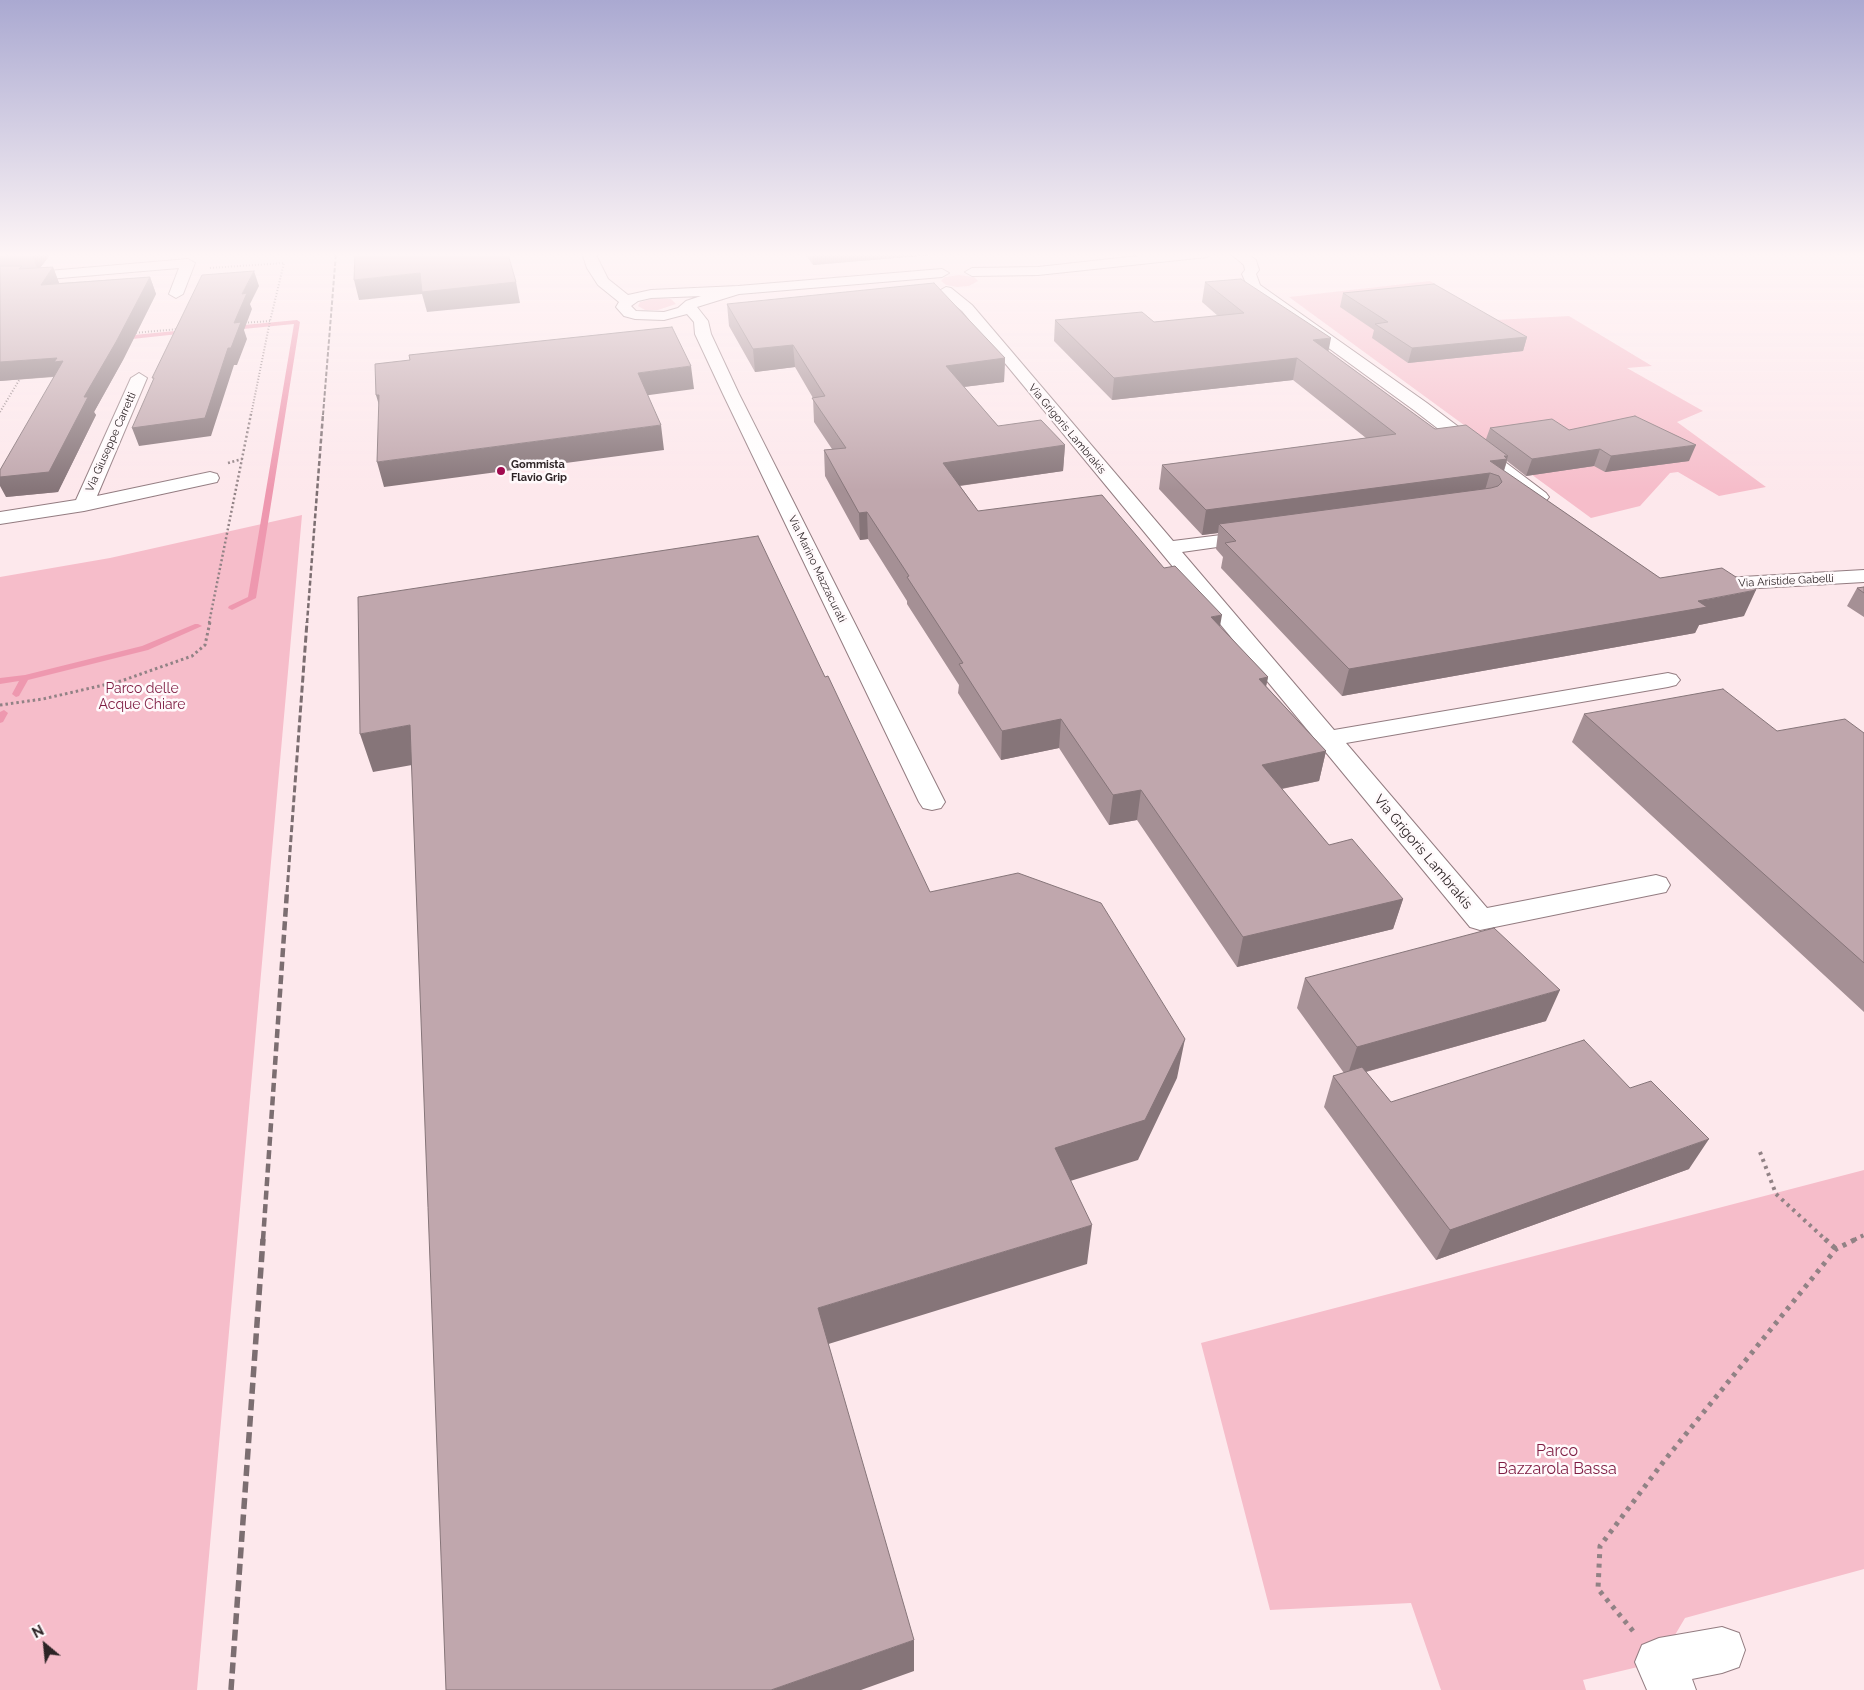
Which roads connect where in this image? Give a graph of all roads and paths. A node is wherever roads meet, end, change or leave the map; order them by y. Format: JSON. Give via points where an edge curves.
{"nodes":[{"id":1,"x":146,"y":332,"type":"edge"},
{"id":2,"x":267,"y":332,"type":"edge"},
{"id":3,"x":700,"y":332,"type":"edge"},
{"id":4,"x":985,"y":332,"type":"edge"},
{"id":5,"x":1316,"y":332,"type":"edge"},
{"id":6,"x":132,"y":333,"type":"edge"},
{"id":7,"x":703,"y":334,"type":"joint"},
{"id":8,"x":24,"y":372,"type":"edge"},
{"id":9,"x":139,"y":378,"type":"dead end"},
{"id":10,"x":0,"y":412,"type":"edge"},
{"id":11,"x":210,"y":478,"type":"dead end"},
{"id":12,"x":84,"y":505,"type":"junction"},
{"id":13,"x":1556,"y":510,"type":"edge"},
{"id":14,"x":0,"y":518,"type":"edge"},
{"id":15,"x":1276,"y":534,"type":"edge"},
{"id":16,"x":1168,"y":548,"type":"junction"},
{"id":17,"x":1864,"y":576,"type":"edge"},
{"id":18,"x":1686,"y":587,"type":"edge"},
{"id":19,"x":1668,"y":680,"type":"dead end"},
{"id":20,"x":0,"y":705,"type":"edge"},
{"id":21,"x":1328,"y":739,"type":"junction"},
{"id":22,"x":932,"y":802,"type":"dead end"},
{"id":23,"x":1656,"y":884,"type":"dead end"},
{"id":24,"x":1760,"y":1152,"type":"dead end"},
{"id":25,"x":1864,"y":1235,"type":"edge"},
{"id":26,"x":1836,"y":1249,"type":"junction"},
{"id":27,"x":1722,"y":1650,"type":"dead end"},
{"id":28,"x":1666,"y":1676,"type":"edge"}],
"edges":[{"from":1,"to":6,"type":"path"},
{"from":2,"to":20,"type":"path","via":[[205,645],[192,656],[121,681]]},
{"from":3,"to":7,"type":"street"},
{"from":4,"to":16,"type":"street","name":"Via Grigoris Lambrakis"},
{"from":5,"to":13,"type":"street"},
{"from":7,"to":22,"type":"street","name":"Via Marino Mazzacurati"},
{"from":8,"to":10,"type":"path"},
{"from":9,"to":12,"type":"street","name":"Via Giuseppe Carretti"},
{"from":11,"to":12,"type":"street","name":"Via Giuseppe Carretti"},
{"from":12,"to":14,"type":"street","name":"Via Giuseppe Carretti"},
{"from":15,"to":16,"type":"street"},
{"from":16,"to":21,"type":"street","name":"Via Grigoris Lambrakis"},
{"from":17,"to":18,"type":"street","name":"Via Aristide Gabelli"},
{"from":19,"to":21,"type":"street"},
{"from":21,"to":23,"type":"street","name":"Via Grigoris Lambrakis","via":[[1480,920]]},
{"from":24,"to":26,"type":"path","via":[[1776,1194]]},
{"from":25,"to":26,"type":"path"},
{"from":26,"to":28,"type":"path","via":[[1664,1461],[1600,1546],[1598,1589]]},
{"from":27,"to":28,"type":"street"}]}
